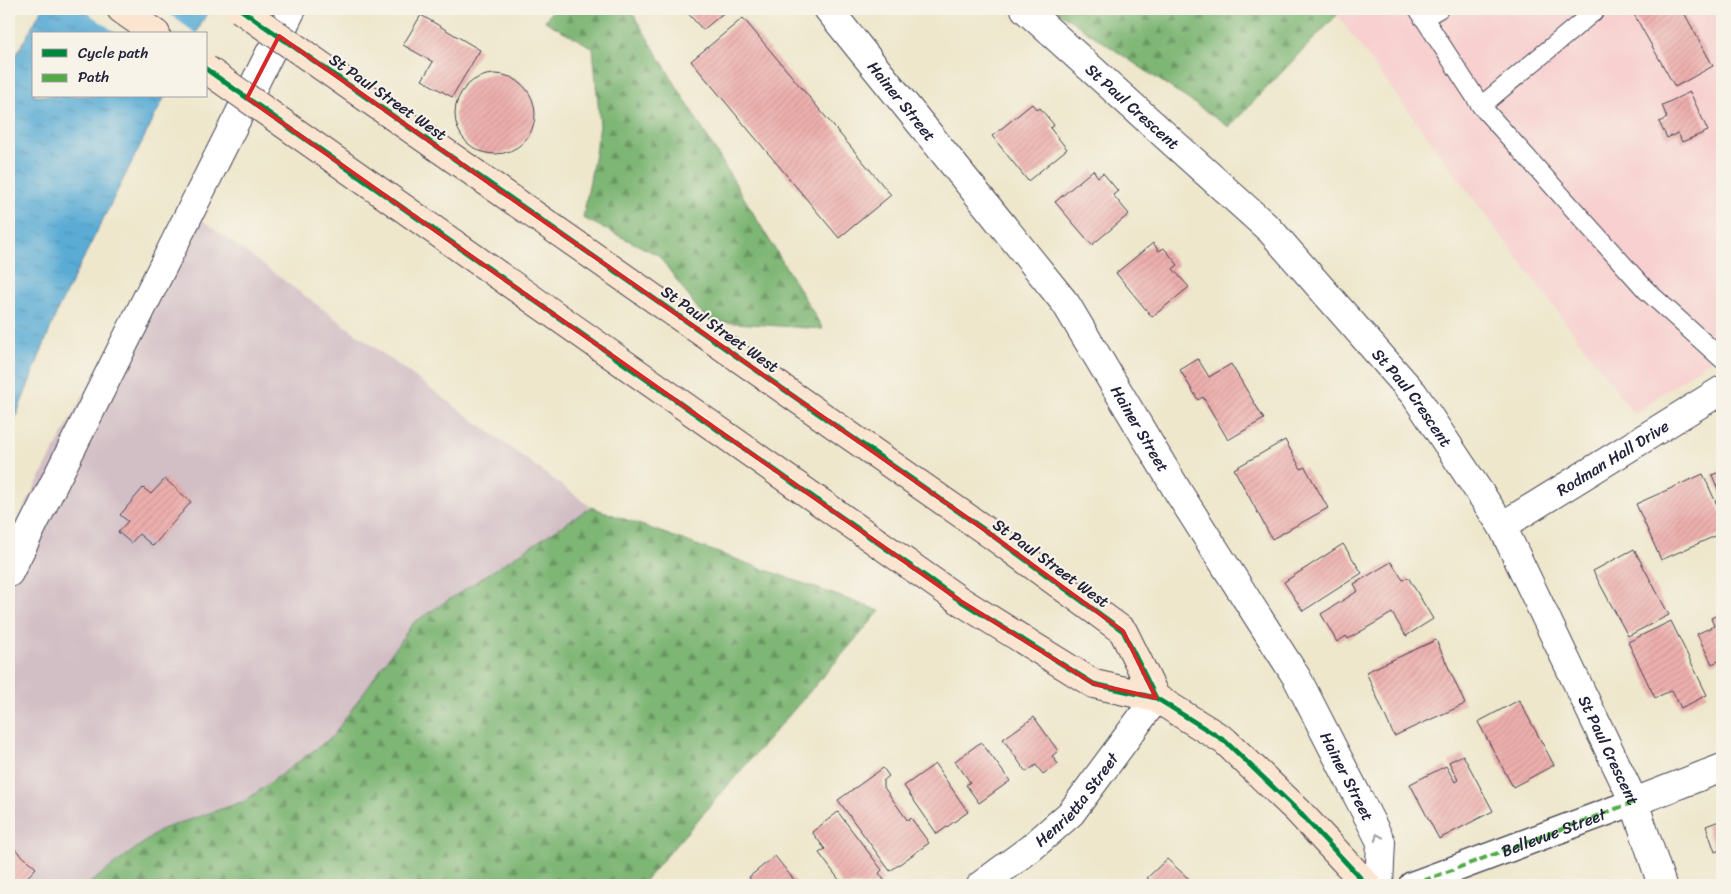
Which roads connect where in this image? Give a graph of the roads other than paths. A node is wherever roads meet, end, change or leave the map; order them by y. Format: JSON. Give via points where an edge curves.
{"nodes":[{"id":1,"x":121,"y":9,"type":"edge"},
{"id":2,"x":240,"y":9,"type":"edge"},
{"id":3,"x":292,"y":9,"type":"edge"},
{"id":4,"x":828,"y":9,"type":"edge"},
{"id":5,"x":1025,"y":9,"type":"edge"},
{"id":6,"x":1439,"y":9,"type":"edge"},
{"id":7,"x":1597,"y":9,"type":"edge"},
{"id":8,"x":1420,"y":13,"type":"edge"},
{"id":9,"x":153,"y":32,"type":"edge"},
{"id":10,"x":208,"y":70,"type":"edge"},
{"id":11,"x":1481,"y":106,"type":"junction"},
{"id":12,"x":1722,"y":359,"type":"edge"},
{"id":13,"x":1722,"y":390,"type":"edge"},
{"id":14,"x":1502,"y":526,"type":"junction"},
{"id":15,"x":9,"y":573,"type":"edge"},
{"id":16,"x":1156,"y":698,"type":"junction"},
{"id":17,"x":1722,"y":768,"type":"edge"},
{"id":18,"x":1634,"y":802,"type":"junction"},
{"id":19,"x":981,"y":885,"type":"edge"},
{"id":20,"x":1367,"y":885,"type":"edge"},
{"id":21,"x":1379,"y":885,"type":"edge"},
{"id":22,"x":1412,"y":885,"type":"edge"},
{"id":23,"x":1662,"y":885,"type":"edge"}],
"edges":[{"from":1,"to":9,"type":"main road"},
{"from":2,"to":16,"type":"main road","name":"St Paul Street West","bridge":true,"via":[[990,533],[1124,632]]},
{"from":3,"to":15,"type":"street"},
{"from":21,"to":4,"type":"street","name":"Hainer Street","one_way":true,"via":[[1381,842],[1297,678],[1180,496],[1066,304]]},
{"from":5,"to":14,"type":"street","name":"St Paul Crescent","via":[[1270,230],[1414,394]]},
{"from":6,"to":8,"type":"lane"},
{"from":7,"to":11,"type":"lane"},
{"from":8,"to":11,"type":"lane"},
{"from":10,"to":16,"type":"main road","bridge":true,"via":[[959,600],[1094,684]]},
{"from":11,"to":12,"type":"lane","via":[[1646,290]]},
{"from":13,"to":14,"type":"street","name":"Rodman Hall Drive"},
{"from":14,"to":18,"type":"street","name":"St Paul Crescent"},
{"from":16,"to":19,"type":"street","name":"Henrietta Street","via":[[1071,813]]},
{"from":16,"to":20,"type":"main road","via":[[1225,741],[1298,811]]},
{"from":17,"to":18,"type":"street","name":"Bellevue Street"},
{"from":18,"to":22,"type":"street","name":"Bellevue Street"},
{"from":18,"to":23,"type":"street","name":"St Paul Crescent"}]}
